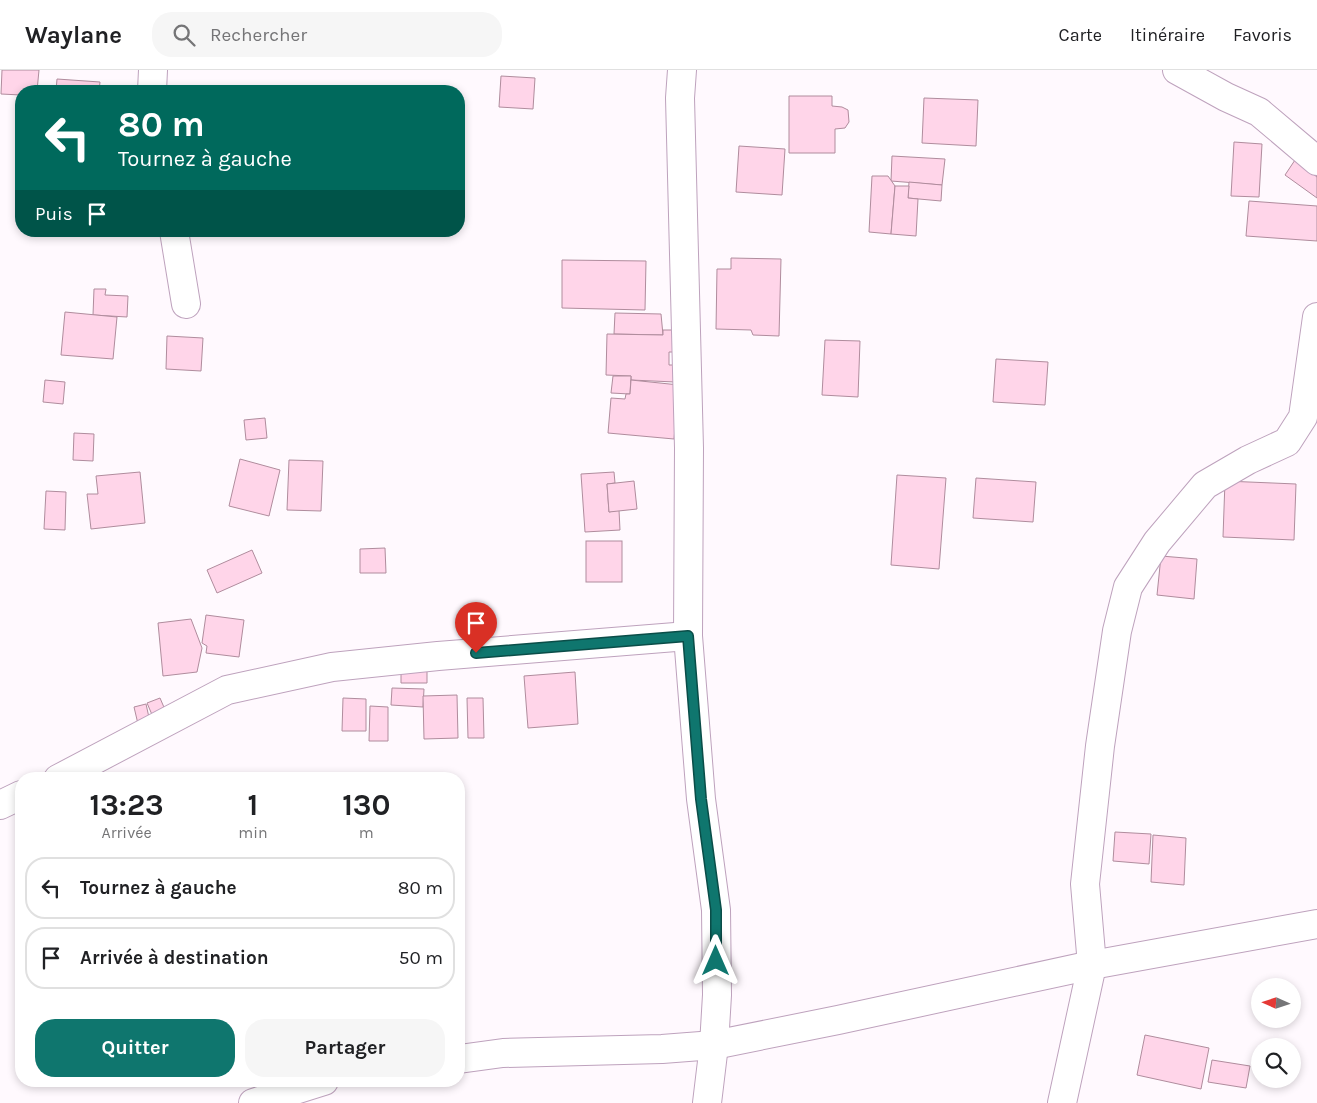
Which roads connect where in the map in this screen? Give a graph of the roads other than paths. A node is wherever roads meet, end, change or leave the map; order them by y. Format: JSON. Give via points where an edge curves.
{"nodes":[{"id":1,"x":153,"y":70,"type":"edge"},
{"id":2,"x":682,"y":70,"type":"edge"},
{"id":3,"x":1177,"y":70,"type":"edge"},
{"id":4,"x":152,"y":85,"type":"edge"},
{"id":5,"x":1317,"y":160,"type":"edge"},
{"id":6,"x":175,"y":237,"type":"edge"},
{"id":7,"x":186,"y":304,"type":"dead end"},
{"id":8,"x":1317,"y":317,"type":"edge"},
{"id":9,"x":688,"y":636,"type":"junction"},
{"id":10,"x":71,"y":772,"type":"edge"},
{"id":11,"x":15,"y":798,"type":"edge"},
{"id":12,"x":0,"y":805,"type":"edge"},
{"id":13,"x":1317,"y":924,"type":"edge"},
{"id":14,"x":1092,"y":965,"type":"junction"},
{"id":15,"x":714,"y":1045,"type":"junction"},
{"id":16,"x":465,"y":1058,"type":"edge"},
{"id":17,"x":305,"y":1087,"type":"edge"},
{"id":18,"x":253,"y":1103,"type":"edge"},
{"id":19,"x":707,"y":1103,"type":"edge"},
{"id":20,"x":1062,"y":1103,"type":"edge"}],
"edges":[{"from":1,"to":4,"type":"street"},
{"from":2,"to":9,"type":"street","via":[[680,98],[689,448]]},
{"from":3,"to":5,"type":"street","via":[[1259,112]]},
{"from":6,"to":7,"type":"street"},
{"from":8,"to":14,"type":"street","via":[[1303,418],[1286,442],[1205,485],[1157,542],[1128,587],[1117,631],[1084,884]]},
{"from":9,"to":10,"type":"street","via":[[332,667],[226,690]]},
{"from":9,"to":15,"type":"street","via":[[701,799],[716,910]]},
{"from":11,"to":12,"type":"street"},
{"from":13,"to":14,"type":"street"},
{"from":14,"to":15,"type":"street"},
{"from":14,"to":20,"type":"street"},
{"from":15,"to":16,"type":"street","via":[[503,1053]]},
{"from":15,"to":19,"type":"street"},
{"from":17,"to":18,"type":"street"}]}
